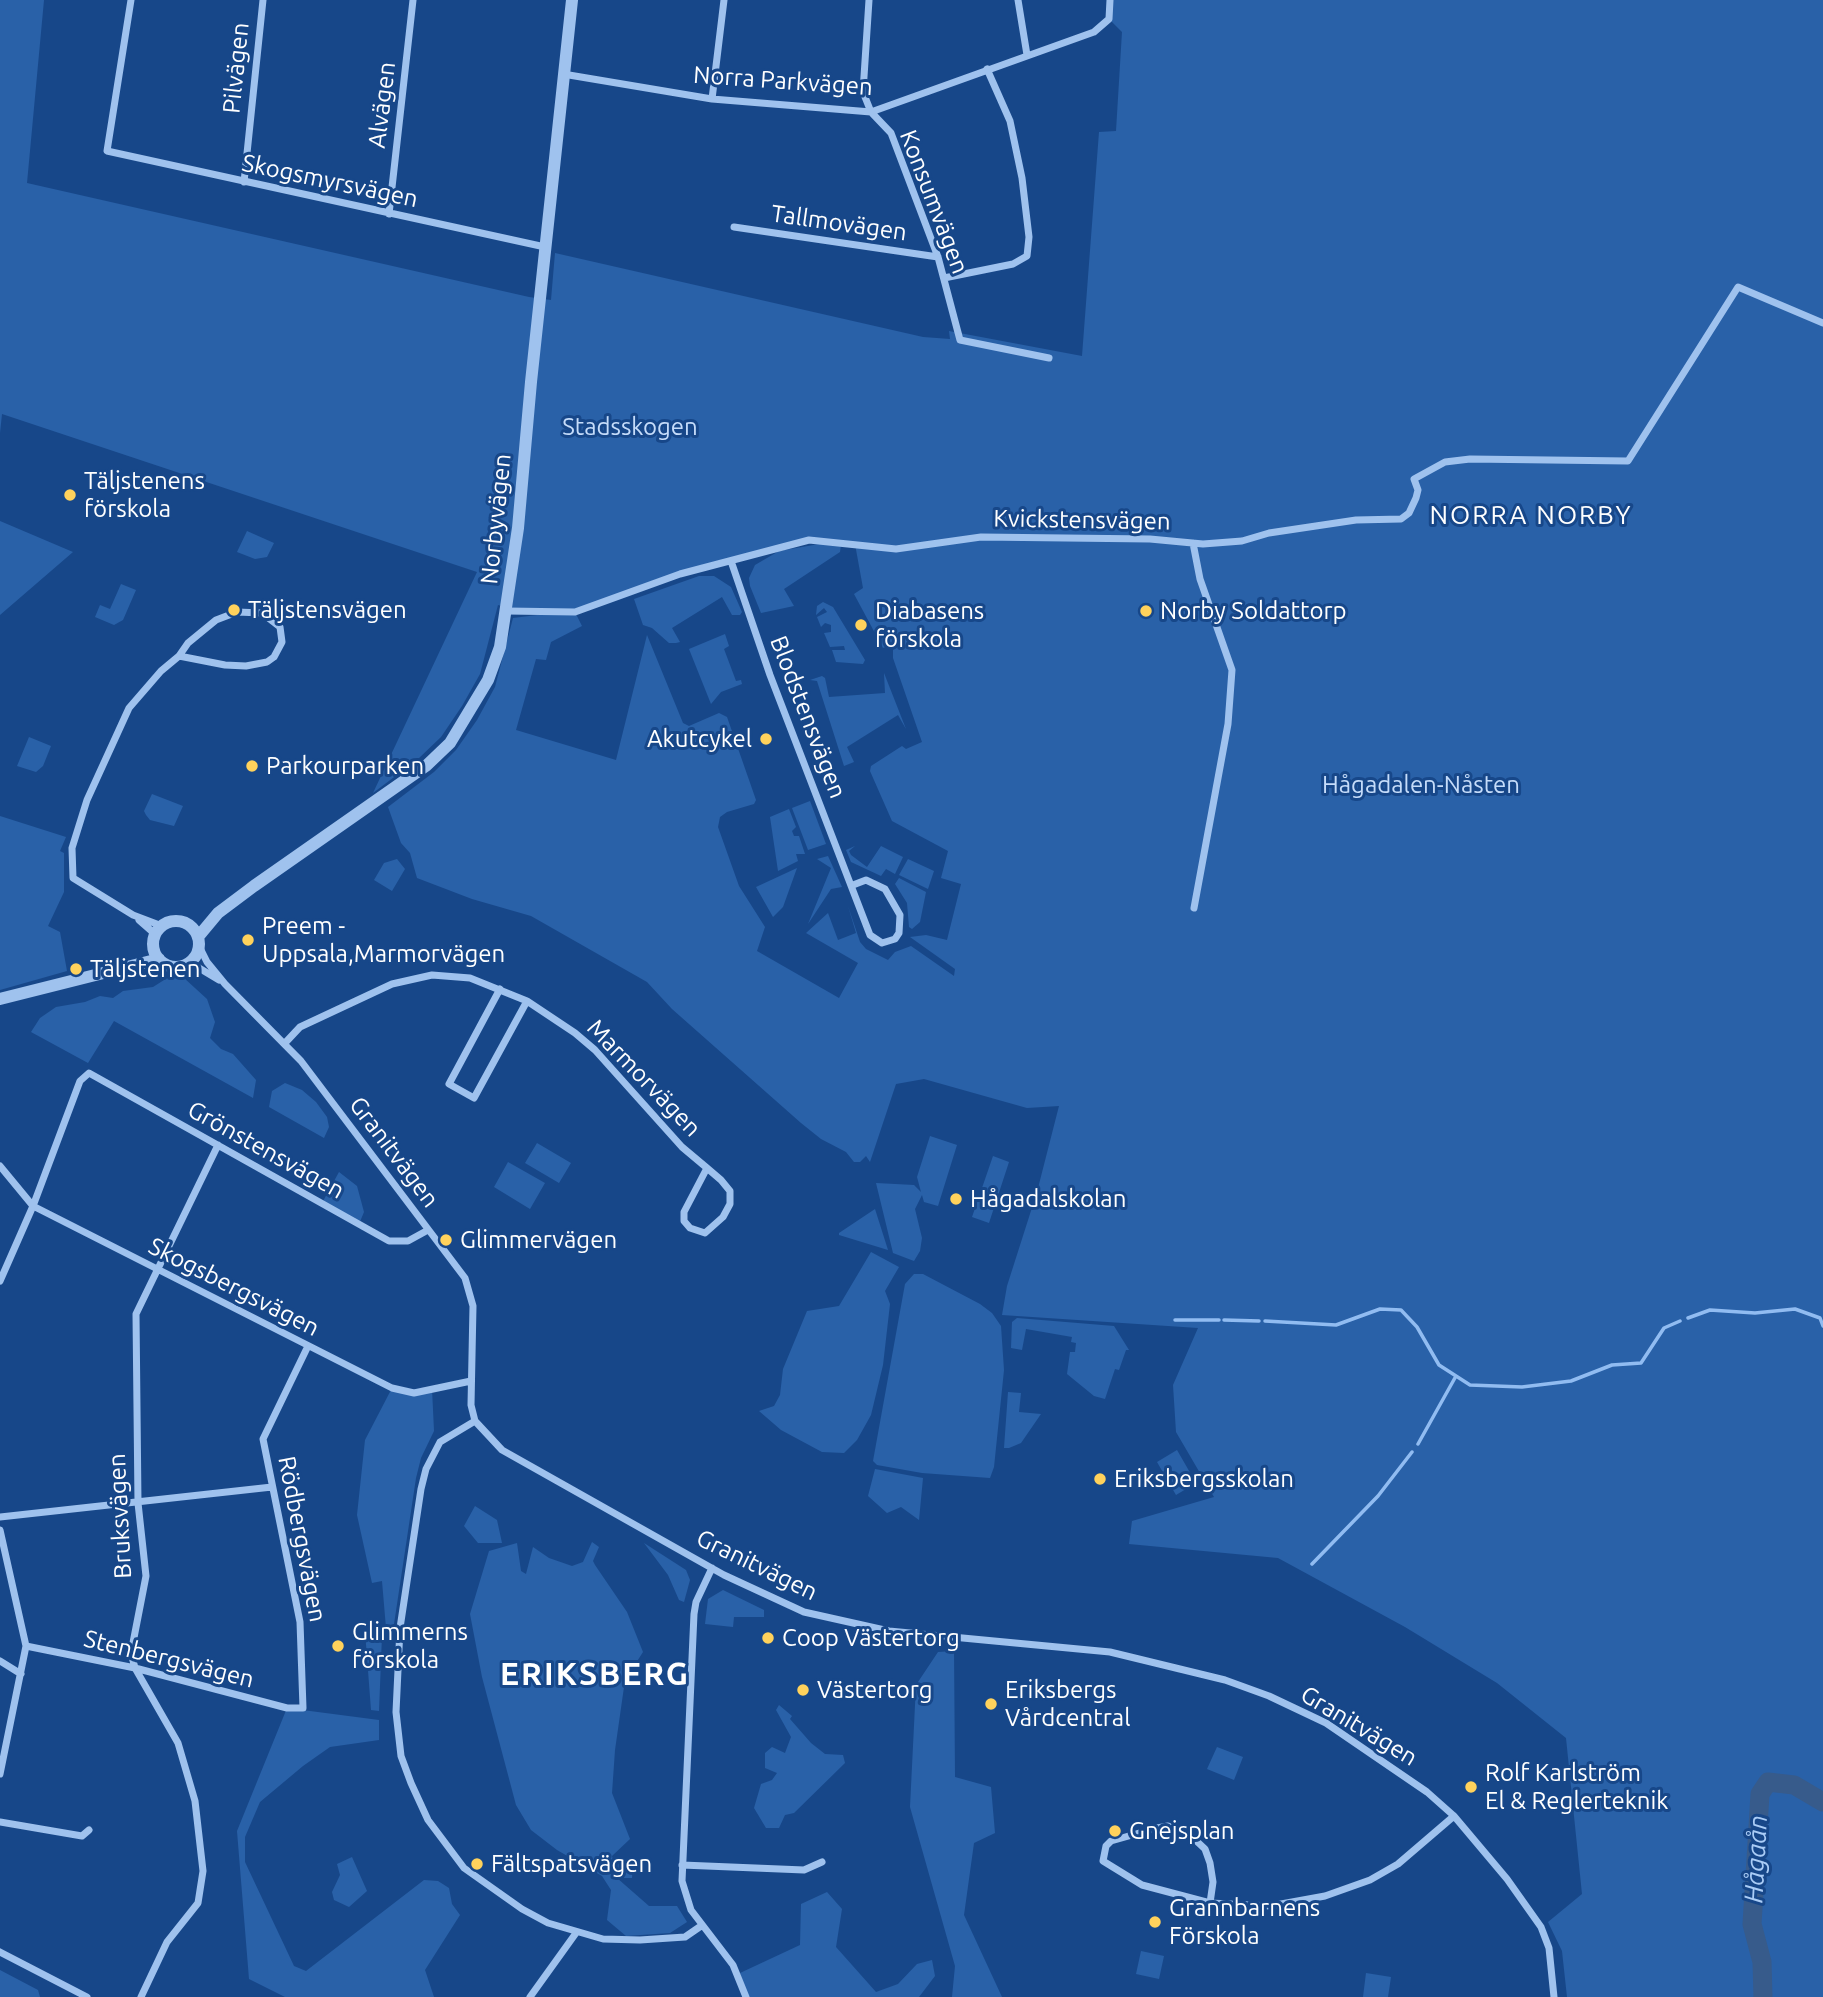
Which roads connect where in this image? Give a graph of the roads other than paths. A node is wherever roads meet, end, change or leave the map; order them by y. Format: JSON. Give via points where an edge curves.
{"nodes":[{"id":1,"x":131,"y":0,"type":"edge"},
{"id":2,"x":262,"y":0,"type":"edge"},
{"id":3,"x":413,"y":0,"type":"edge"},
{"id":4,"x":572,"y":0,"type":"edge"},
{"id":5,"x":724,"y":0,"type":"edge"},
{"id":6,"x":869,"y":0,"type":"edge"},
{"id":7,"x":1018,"y":0,"type":"edge"},
{"id":8,"x":1110,"y":0,"type":"edge"},
{"id":9,"x":1027,"y":55,"type":"junction"},
{"id":10,"x":987,"y":69,"type":"junction"},
{"id":11,"x":564,"y":74,"type":"junction"},
{"id":12,"x":712,"y":99,"type":"junction"},
{"id":13,"x":871,"y":111,"type":"junction"},
{"id":14,"x":244,"y":182,"type":"junction"},
{"id":15,"x":388,"y":214,"type":"junction"},
{"id":16,"x":734,"y":226,"type":"dead end"},
{"id":17,"x":545,"y":247,"type":"junction"},
{"id":18,"x":938,"y":257,"type":"junction"},
{"id":19,"x":944,"y":278,"type":"junction"},
{"id":20,"x":1823,"y":323,"type":"edge"},
{"id":21,"x":1049,"y":358,"type":"dead end"},
{"id":22,"x":1193,"y":543,"type":"junction"},
{"id":23,"x":731,"y":561,"type":"junction"},
{"id":24,"x":507,"y":611,"type":"junction"},
{"id":25,"x":179,"y":656,"type":"junction"},
{"id":26,"x":853,"y":885,"type":"junction"},
{"id":27,"x":1194,"y":908,"type":"dead end"},
{"id":28,"x":218,"y":913,"type":"junction"},
{"id":29,"x":189,"y":925,"type":"junction"},
{"id":30,"x":157,"y":935,"type":"junction"},
{"id":31,"x":198,"y":942,"type":"junction"},
{"id":32,"x":159,"y":958,"type":"junction"},
{"id":33,"x":190,"y":962,"type":"junction"},
{"id":34,"x":123,"y":965,"type":"junction"},
{"id":35,"x":225,"y":984,"type":"junction"},
{"id":36,"x":500,"y":989,"type":"junction"},
{"id":37,"x":0,"y":999,"type":"edge"},
{"id":38,"x":527,"y":1001,"type":"junction"},
{"id":39,"x":285,"y":1043,"type":"junction"},
{"id":40,"x":218,"y":1145,"type":"junction"},
{"id":41,"x":0,"y":1166,"type":"edge"},
{"id":42,"x":707,"y":1168,"type":"junction"},
{"id":43,"x":33,"y":1206,"type":"junction"},
{"id":44,"x":428,"y":1230,"type":"junction"},
{"id":45,"x":156,"y":1270,"type":"junction"},
{"id":46,"x":0,"y":1281,"type":"edge"},
{"id":47,"x":307,"y":1346,"type":"junction"},
{"id":48,"x":471,"y":1381,"type":"junction"},
{"id":49,"x":475,"y":1421,"type":"junction"},
{"id":50,"x":272,"y":1487,"type":"junction"},
{"id":51,"x":138,"y":1503,"type":"junction"},
{"id":52,"x":0,"y":1517,"type":"edge"},
{"id":53,"x":0,"y":1530,"type":"edge"},
{"id":54,"x":712,"y":1568,"type":"junction"},
{"id":55,"x":26,"y":1646,"type":"junction"},
{"id":56,"x":0,"y":1661,"type":"edge"},
{"id":57,"x":135,"y":1668,"type":"junction"},
{"id":58,"x":21,"y":1674,"type":"junction"},
{"id":59,"x":303,"y":1708,"type":"joint"},
{"id":60,"x":0,"y":1774,"type":"edge"},
{"id":61,"x":1454,"y":1816,"type":"junction"},
{"id":62,"x":0,"y":1822,"type":"edge"},
{"id":63,"x":89,"y":1830,"type":"dead end"},
{"id":64,"x":822,"y":1862,"type":"dead end"},
{"id":65,"x":682,"y":1865,"type":"junction"},
{"id":66,"x":1210,"y":1903,"type":"junction"},
{"id":67,"x":701,"y":1926,"type":"junction"},
{"id":68,"x":576,"y":1933,"type":"junction"},
{"id":69,"x":0,"y":1952,"type":"edge"},
{"id":70,"x":87,"y":1997,"type":"edge"},
{"id":71,"x":141,"y":1997,"type":"edge"},
{"id":72,"x":530,"y":1997,"type":"edge"},
{"id":73,"x":746,"y":1997,"type":"edge"},
{"id":74,"x":1554,"y":1997,"type":"edge"}],
"edges":[{"from":1,"to":14,"type":"street","name":"Skogsmyrsvägen","via":[[107,151]]},
{"from":2,"to":14,"type":"street","name":"Pilvägen"},
{"from":3,"to":15,"type":"street","name":"Alvägen"},
{"from":4,"to":11,"type":"street","name":"Norbyvägen"},
{"from":5,"to":12,"type":"street"},
{"from":6,"to":13,"type":"street","name":"Konsumvägen","via":[[863,92]]},
{"from":7,"to":9,"type":"street"},
{"from":8,"to":9,"type":"street","name":"Norra Parkvägen","via":[[1109,19],[1094,32]]},
{"from":9,"to":10,"type":"street","name":"Norra Parkvägen"},
{"from":10,"to":13,"type":"street","name":"Norra Parkvägen"},
{"from":10,"to":19,"type":"street","via":[[1010,121],[1022,178],[1027,256],[1013,264]]},
{"from":11,"to":12,"type":"street","name":"Norra Parkvägen"},
{"from":11,"to":17,"type":"street","name":"Norbyvägen"},
{"from":12,"to":13,"type":"street","name":"Norra Parkvägen"},
{"from":13,"to":18,"type":"street","name":"Konsumvägen","via":[[891,133]]},
{"from":14,"to":15,"type":"street","name":"Skogsmyrsvägen"},
{"from":15,"to":17,"type":"street","name":"Skogsmyrsvägen"},
{"from":16,"to":18,"type":"street","name":"Tallmovägen"},
{"from":17,"to":24,"type":"street","name":"Norbyvägen"},
{"from":18,"to":19,"type":"street","name":"Konsumvägen"},
{"from":19,"to":21,"type":"street","name":"Konsumvägen","via":[[960,340]]},
{"from":20,"to":22,"type":"street","name":"Kvickstensvägen","via":[[1738,287],[1628,461],[1469,458],[1444,462],[1414,479],[1416,498],[1401,519],[1356,520],[1242,541]]},
{"from":22,"to":23,"type":"street","name":"Kvickstensvägen","via":[[981,537],[896,549],[809,540]]},
{"from":22,"to":27,"type":"street","via":[[1200,579],[1232,670],[1232,698]]},
{"from":23,"to":24,"type":"street","name":"Kvickstensvägen","via":[[575,612]]},
{"from":23,"to":26,"type":"street","name":"Blodstensvägen","via":[[775,689]]},
{"from":24,"to":28,"type":"street","name":"Norbyvägen","via":[[488,680],[450,743],[381,800]]},
{"from":25,"to":25,"type":"street","via":[[225,665],[267,662],[282,642],[280,627],[262,613],[237,612],[216,620]]},
{"from":25,"to":30,"type":"street","via":[[126,713],[87,800],[72,848],[73,878]]},
{"from":26,"to":26,"type":"street","name":"Blodstensvägen","via":[[870,935],[881,943],[895,939],[901,923],[894,900],[885,889],[866,880]]},
{"from":28,"to":29,"type":"street","name":"Norbyvägen"},
{"from":28,"to":31,"type":"street","name":"Norbyvägen"},
{"from":29,"to":30,"type":"street","via":[[173,921]]},
{"from":29,"to":31,"type":"street"},
{"from":30,"to":32,"type":"street"},
{"from":30,"to":34,"type":"street"},
{"from":31,"to":33,"type":"street"},
{"from":31,"to":35,"type":"street","name":"Granitvägen","via":[[206,962]]},
{"from":32,"to":33,"type":"street","via":[[175,967]]},
{"from":32,"to":34,"type":"street"},
{"from":33,"to":35,"type":"street","name":"Granitvägen"},
{"from":34,"to":37,"type":"street"},
{"from":35,"to":39,"type":"street","name":"Granitvägen"},
{"from":36,"to":38,"type":"street","name":"Marmorvägen"},
{"from":36,"to":38,"type":"street","via":[[449,1084],[474,1098]]},
{"from":36,"to":39,"type":"street","name":"Marmorvägen","via":[[450,975],[411,978],[300,1027]]},
{"from":38,"to":42,"type":"street","name":"Marmorvägen","via":[[595,1050],[682,1147]]},
{"from":39,"to":44,"type":"street","name":"Granitvägen"},
{"from":40,"to":43,"type":"street","name":"Grönstensvägen","via":[[89,1073],[80,1081]]},
{"from":40,"to":44,"type":"street","name":"Grönstensvägen","via":[[388,1241],[408,1241]]},
{"from":40,"to":45,"type":"street","name":"Bruksvägen"},
{"from":41,"to":43,"type":"street","name":"Skogsbergsvägen"},
{"from":42,"to":42,"type":"street","name":"Marmorvägen","via":[[684,1212],[690,1228],[705,1233],[730,1205],[730,1191]]},
{"from":43,"to":45,"type":"street","name":"Skogsbergsvägen"},
{"from":43,"to":46,"type":"street"},
{"from":44,"to":48,"type":"street","name":"Granitvägen","via":[[466,1278],[473,1307]]},
{"from":45,"to":47,"type":"street","name":"Skogsbergsvägen"},
{"from":45,"to":51,"type":"street","name":"Bruksvägen","via":[[136,1314]]},
{"from":47,"to":48,"type":"street","name":"Skogsbergsvägen","via":[[403,1390]]},
{"from":47,"to":50,"type":"street","name":"Rödbergsvägen","via":[[263,1439]]},
{"from":48,"to":49,"type":"street","name":"Granitvägen"},
{"from":49,"to":54,"type":"street","name":"Granitvägen","via":[[502,1450]]},
{"from":49,"to":68,"type":"street","via":[[440,1442],[421,1489],[400,1628],[396,1712],[401,1756],[428,1820],[464,1868],[522,1909]]},
{"from":50,"to":51,"type":"street"},
{"from":50,"to":59,"type":"street","name":"Rödbergsvägen","via":[[300,1622]]},
{"from":51,"to":52,"type":"street"},
{"from":51,"to":57,"type":"street","name":"Bruksvägen","via":[[146,1576],[131,1653]]},
{"from":53,"to":55,"type":"street"},
{"from":54,"to":61,"type":"street","name":"Granitvägen","via":[[831,1620],[889,1631],[1110,1652],[1233,1682],[1342,1732],[1415,1782]]},
{"from":54,"to":65,"type":"street","via":[[694,1614]]},
{"from":55,"to":57,"type":"street","name":"Stenbergsvägen"},
{"from":55,"to":58,"type":"street"},
{"from":56,"to":58,"type":"street"},
{"from":57,"to":59,"type":"street","name":"Stenbergsvägen","via":[[287,1708]]},
{"from":57,"to":71,"type":"street","name":"Bruksvägen","via":[[178,1743],[195,1801],[203,1871],[198,1903],[167,1942]]},
{"from":58,"to":60,"type":"street"},
{"from":61,"to":66,"type":"street","via":[[1398,1864],[1353,1888],[1270,1906]]},
{"from":61,"to":74,"type":"street","name":"Granitvägen","via":[[1541,1927],[1549,1948]]},
{"from":62,"to":63,"type":"street","via":[[82,1836]]},
{"from":64,"to":65,"type":"street","via":[[804,1870]]},
{"from":65,"to":67,"type":"street","via":[[685,1895]]},
{"from":66,"to":66,"type":"street","via":[[1210,1864],[1205,1849],[1189,1833],[1168,1826],[1106,1846],[1103,1861],[1142,1885]]},
{"from":67,"to":68,"type":"street","via":[[685,1937],[640,1940]]},
{"from":67,"to":73,"type":"street","via":[[733,1965]]},
{"from":68,"to":72,"type":"street"},
{"from":69,"to":70,"type":"street"}]}
